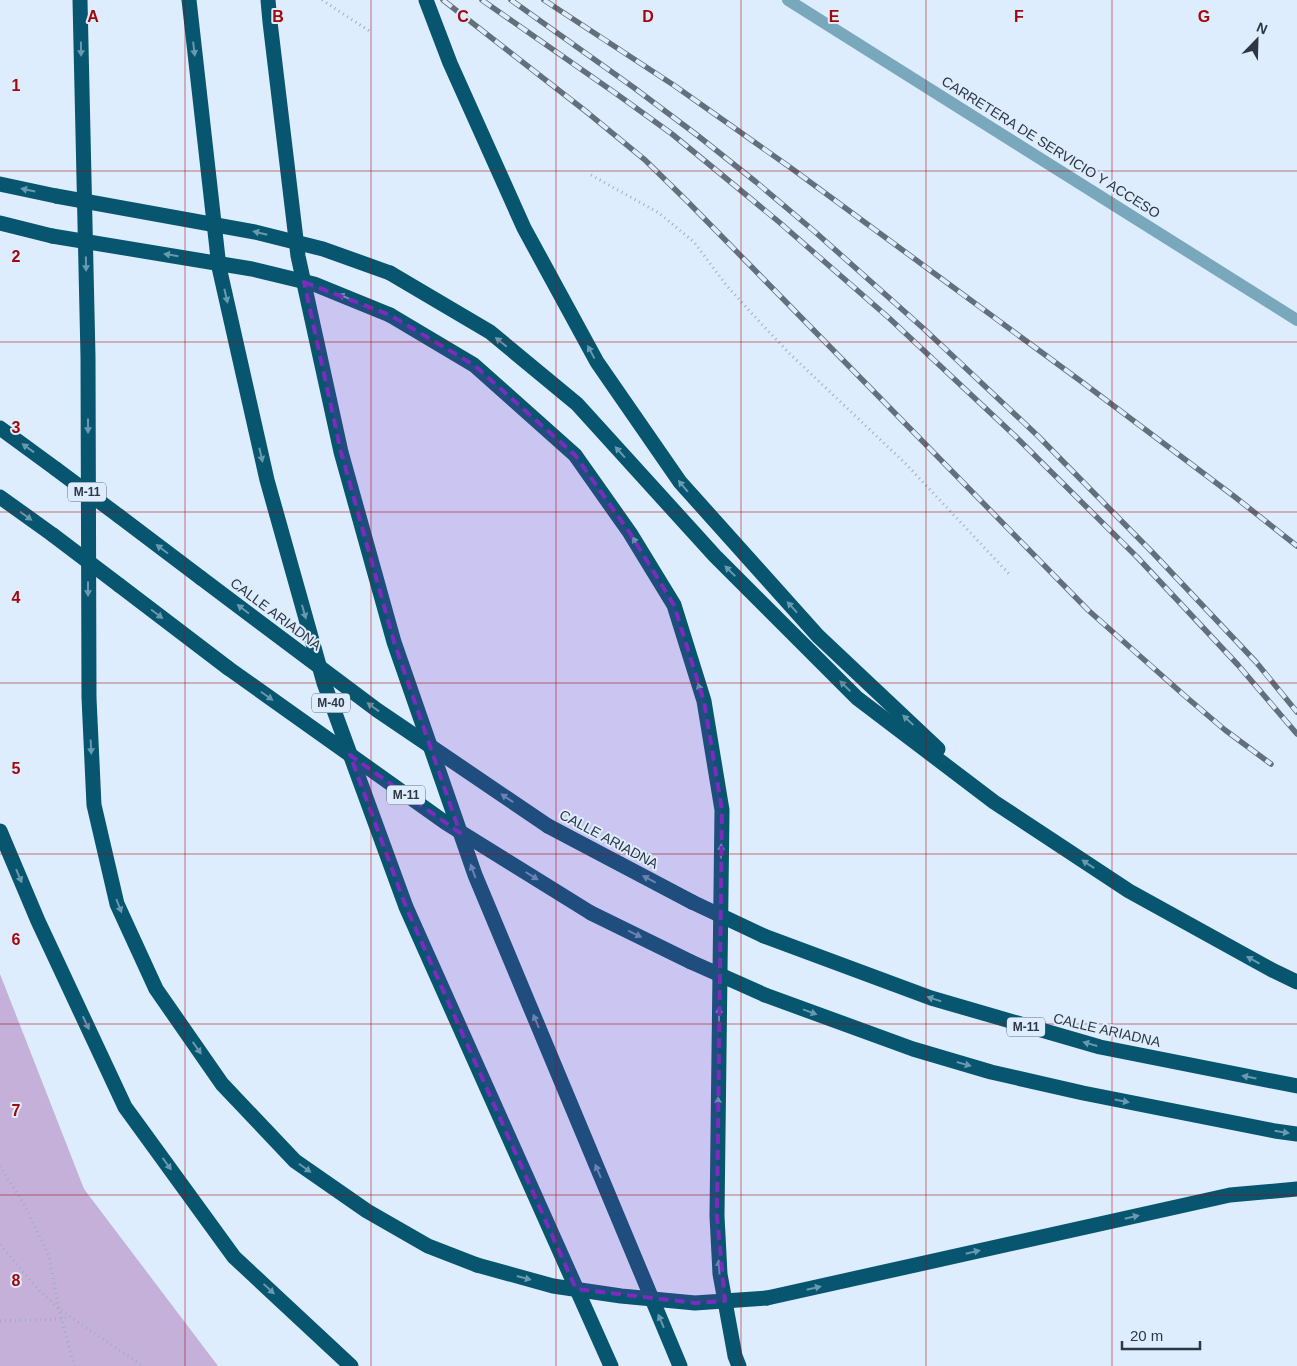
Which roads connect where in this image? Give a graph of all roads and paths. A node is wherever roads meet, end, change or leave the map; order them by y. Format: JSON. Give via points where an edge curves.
{"nodes":[{"id":1,"x":80,"y":0,"type":"edge"},
{"id":2,"x":189,"y":0,"type":"edge"},
{"id":3,"x":268,"y":0,"type":"edge"},
{"id":4,"x":322,"y":0,"type":"edge"},
{"id":5,"x":426,"y":0,"type":"edge"},
{"id":6,"x":788,"y":0,"type":"edge"},
{"id":7,"x":371,"y":32,"type":"dead end"},
{"id":8,"x":591,"y":175,"type":"dead end"},
{"id":9,"x":0,"y":184,"type":"edge"},
{"id":10,"x":0,"y":223,"type":"edge"},
{"id":11,"x":1297,"y":320,"type":"edge"},
{"id":12,"x":0,"y":428,"type":"edge"},
{"id":13,"x":0,"y":497,"type":"edge"},
{"id":14,"x":1010,"y":575,"type":"dead end"},
{"id":15,"x":994,"y":802,"type":"junction"},
{"id":16,"x":0,"y":831,"type":"edge"},
{"id":17,"x":1297,"y":982,"type":"edge"},
{"id":18,"x":1297,"y":1086,"type":"edge"},
{"id":19,"x":1297,"y":1134,"type":"edge"},
{"id":20,"x":0,"y":1166,"type":"edge"},
{"id":21,"x":1297,"y":1189,"type":"edge"},
{"id":22,"x":0,"y":1245,"type":"edge"},
{"id":23,"x":59,"y":1309,"type":"junction"},
{"id":24,"x":70,"y":1316,"type":"junction"},
{"id":25,"x":62,"y":1319,"type":"junction"},
{"id":26,"x":0,"y":1321,"type":"edge"},
{"id":27,"x":74,"y":1366,"type":"edge"},
{"id":28,"x":143,"y":1366,"type":"edge"},
{"id":29,"x":351,"y":1366,"type":"edge"},
{"id":30,"x":610,"y":1366,"type":"edge"},
{"id":31,"x":680,"y":1366,"type":"edge"},
{"id":32,"x":739,"y":1366,"type":"edge"}],
"edges":[{"from":1,"to":21,"type":"highway","one_way":true,"bridge":true,"via":[[88,357],[89,708],[94,805],[117,904],[156,988],[222,1084],[295,1161],[367,1211],[428,1246],[477,1265],[553,1286],[695,1303],[767,1298],[1230,1195]]},
{"from":2,"to":30,"type":"highway","number":"M-40","one_way":true,"via":[[219,267],[267,480],[324,683],[406,907]]},
{"from":31,"to":3,"type":"highway","one_way":true,"via":[[475,875],[394,642],[341,452],[298,256]]},
{"from":4,"to":7,"type":"path"},
{"from":15,"to":5,"type":"highway","one_way":true,"via":[[818,636],[680,482],[597,362],[524,228],[450,63]]},
{"from":6,"to":11,"type":"lane","name":"CARRETERA DE SERVICIO Y ACCESO"},
{"from":8,"to":14,"type":"path","via":[[659,213],[694,242],[727,286],[789,353],[906,464]]},
{"from":15,"to":9,"type":"highway","one_way":true,"bridge":true,"via":[[857,698],[715,556],[577,404],[490,332],[390,273],[323,249],[255,232]]},
{"from":32,"to":10,"type":"highway","one_way":true,"bridge":true,"via":[[720,1274],[716,1216],[722,810],[704,701],[674,605],[630,533],[575,455],[474,365],[390,315],[314,284],[252,269],[52,236]]},
{"from":18,"to":12,"type":"highway","name":"CALLE ARIADNA","number":"M-11","one_way":true,"bridge":true,"via":[[1100,1047],[931,998],[764,936],[692,902],[548,826],[377,710]]},
{"from":13,"to":19,"type":"highway","number":"M-11","one_way":true,"bridge":true,"via":[[228,668],[446,823],[591,913],[764,995],[913,1049],[991,1072],[1083,1093]]},
{"from":17,"to":15,"type":"highway","one_way":true,"via":[[1129,891]]},
{"from":16,"to":29,"type":"highway","one_way":true,"via":[[38,921],[125,1107],[234,1257]]},
{"from":20,"to":23,"type":"path","via":[[24,1204],[49,1256]]},
{"from":22,"to":23,"type":"path"},
{"from":23,"to":24,"type":"path"},
{"from":23,"to":25,"type":"path"},
{"from":24,"to":25,"type":"path"},
{"from":24,"to":28,"type":"path"},
{"from":25,"to":26,"type":"path"},
{"from":25,"to":27,"type":"path"}]}
